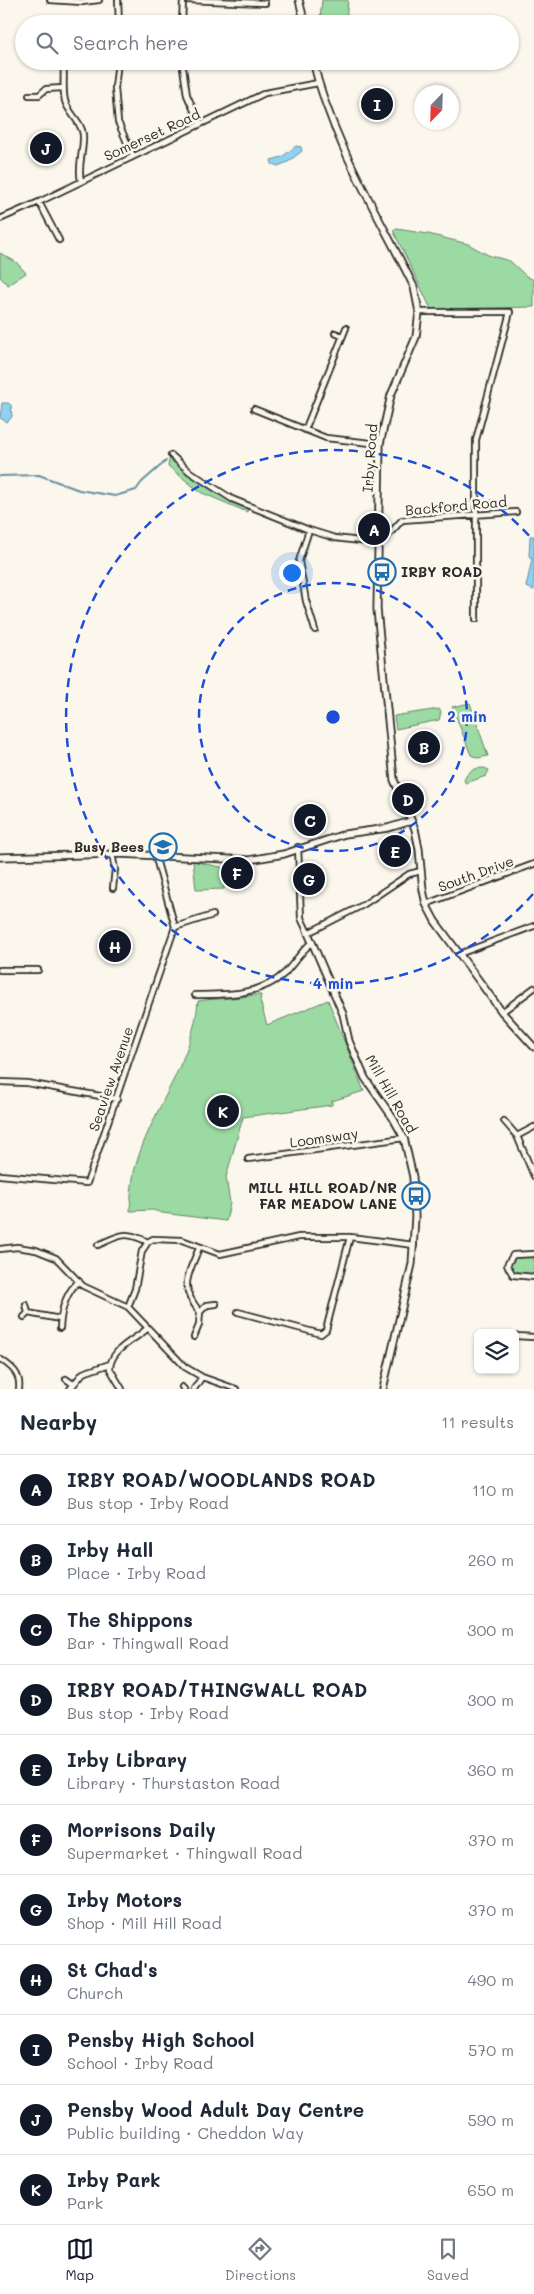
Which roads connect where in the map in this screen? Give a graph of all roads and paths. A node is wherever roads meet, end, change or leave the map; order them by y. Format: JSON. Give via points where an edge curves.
{"nodes":[{"id":1,"x":50,"y":0,"type":"edge"},
{"id":2,"x":99,"y":0,"type":"edge"},
{"id":3,"x":118,"y":0,"type":"edge"},
{"id":4,"x":185,"y":0,"type":"edge"},
{"id":5,"x":299,"y":0,"type":"edge"},
{"id":6,"x":265,"y":3,"type":"dead end"},
{"id":7,"x":119,"y":15,"type":"edge"},
{"id":8,"x":183,"y":15,"type":"edge"},
{"id":9,"x":302,"y":15,"type":"edge"},
{"id":10,"x":63,"y":70,"type":"edge"},
{"id":11,"x":117,"y":70,"type":"edge"},
{"id":12,"x":183,"y":70,"type":"edge"},
{"id":13,"x":315,"y":70,"type":"edge"},
{"id":14,"x":318,"y":83,"type":"junction"},
{"id":15,"x":63,"y":88,"type":"junction"},
{"id":16,"x":28,"y":95,"type":"dead end"},
{"id":17,"x":200,"y":124,"type":"junction"},
{"id":18,"x":133,"y":156,"type":"junction"},
{"id":19,"x":81,"y":182,"type":"junction"},
{"id":20,"x":39,"y":202,"type":"junction"},
{"id":21,"x":0,"y":219,"type":"edge"},
{"id":22,"x":59,"y":240,"type":"dead end"},
{"id":23,"x":420,"y":312,"type":"junction"},
{"id":24,"x":346,"y":328,"type":"dead end"},
{"id":25,"x":335,"y":333,"type":"dead end"},
{"id":26,"x":342,"y":336,"type":"junction"},
{"id":27,"x":254,"y":409,"type":"dead end"},
{"id":28,"x":304,"y":430,"type":"junction"},
{"id":29,"x":380,"y":444,"type":"junction"},
{"id":30,"x":171,"y":454,"type":"dead end"},
{"id":31,"x":516,"y":512,"type":"dead end"},
{"id":32,"x":477,"y":514,"type":"junction"},
{"id":33,"x":309,"y":530,"type":"junction"},
{"id":34,"x":377,"y":543,"type":"junction"},
{"id":35,"x":476,"y":619,"type":"dead end"},
{"id":36,"x":315,"y":630,"type":"dead end"},
{"id":37,"x":411,"y":821,"type":"junction"},
{"id":38,"x":298,"y":847,"type":"junction"},
{"id":39,"x":112,"y":854,"type":"junction"},
{"id":40,"x":155,"y":855,"type":"junction"},
{"id":41,"x":0,"y":857,"type":"edge"},
{"id":42,"x":534,"y":864,"type":"edge"},
{"id":43,"x":421,"y":871,"type":"junction"},
{"id":44,"x":112,"y":888,"type":"dead end"},
{"id":45,"x":426,"y":904,"type":"junction"},
{"id":46,"x":213,"y":915,"type":"dead end"},
{"id":47,"x":534,"y":926,"type":"edge"},
{"id":48,"x":175,"y":928,"type":"junction"},
{"id":49,"x":308,"y":934,"type":"junction"},
{"id":50,"x":311,"y":943,"type":"junction"},
{"id":51,"x":459,"y":954,"type":"junction"},
{"id":52,"x":0,"y":970,"type":"edge"},
{"id":53,"x":38,"y":970,"type":"dead end"},
{"id":54,"x":534,"y":988,"type":"edge"},
{"id":55,"x":195,"y":996,"type":"dead end"},
{"id":56,"x":502,"y":1012,"type":"junction"},
{"id":57,"x":534,"y":1047,"type":"edge"},
{"id":58,"x":0,"y":1082,"type":"edge"},
{"id":59,"x":117,"y":1099,"type":"junction"},
{"id":60,"x":504,"y":1121,"type":"dead end"},
{"id":61,"x":534,"y":1126,"type":"edge"},
{"id":62,"x":517,"y":1136,"type":"junction"},
{"id":63,"x":404,"y":1138,"type":"junction"},
{"id":64,"x":248,"y":1160,"type":"dead end"},
{"id":65,"x":0,"y":1175,"type":"edge"},
{"id":66,"x":534,"y":1176,"type":"edge"},
{"id":67,"x":350,"y":1238,"type":"junction"},
{"id":68,"x":148,"y":1242,"type":"junction"},
{"id":69,"x":98,"y":1245,"type":"dead end"},
{"id":70,"x":414,"y":1245,"type":"junction"},
{"id":71,"x":199,"y":1248,"type":"junction"},
{"id":72,"x":0,"y":1249,"type":"edge"},
{"id":73,"x":534,"y":1254,"type":"edge"},
{"id":74,"x":534,"y":1277,"type":"edge"},
{"id":75,"x":79,"y":1281,"type":"junction"},
{"id":76,"x":216,"y":1304,"type":"dead end"},
{"id":77,"x":26,"y":1305,"type":"dead end"},
{"id":78,"x":128,"y":1307,"type":"junction"},
{"id":79,"x":200,"y":1312,"type":"junction"},
{"id":80,"x":238,"y":1312,"type":"dead end"},
{"id":81,"x":60,"y":1319,"type":"junction"},
{"id":82,"x":60,"y":1328,"type":"dead end"},
{"id":83,"x":148,"y":1328,"type":"junction"},
{"id":84,"x":519,"y":1336,"type":"edge"},
{"id":85,"x":194,"y":1337,"type":"dead end"},
{"id":86,"x":534,"y":1337,"type":"edge"},
{"id":87,"x":0,"y":1359,"type":"edge"},
{"id":88,"x":110,"y":1364,"type":"junction"},
{"id":89,"x":202,"y":1377,"type":"junction"},
{"id":90,"x":66,"y":1379,"type":"dead end"},
{"id":91,"x":72,"y":1387,"type":"edge"},
{"id":92,"x":18,"y":1389,"type":"edge"},
{"id":93,"x":122,"y":1389,"type":"edge"},
{"id":94,"x":194,"y":1389,"type":"edge"},
{"id":95,"x":236,"y":1389,"type":"edge"},
{"id":96,"x":383,"y":1389,"type":"edge"}],
"edges":[{"from":1,"to":2,"type":"street"},
{"from":3,"to":7,"type":"street"},
{"from":4,"to":6,"type":"street"},
{"from":4,"to":8,"type":"street"},
{"from":5,"to":9,"type":"street"},
{"from":10,"to":15,"type":"street"},
{"from":11,"to":18,"type":"street","via":[[118,122]]},
{"from":12,"to":17,"type":"street","via":[[187,95]]},
{"from":13,"to":14,"type":"street","name":"Irby Road"},
{"from":14,"to":17,"type":"street","name":"Somerset Road","via":[[265,93]]},
{"from":14,"to":23,"type":"street","name":"Irby Road","via":[[334,128],[414,287]]},
{"from":15,"to":16,"type":"street"},
{"from":15,"to":19,"type":"street","via":[[70,112],[83,134],[78,171]]},
{"from":17,"to":18,"type":"street","name":"Somerset Road"},
{"from":18,"to":19,"type":"street","name":"Somerset Road"},
{"from":19,"to":20,"type":"street","name":"Somerset Road"},
{"from":20,"to":21,"type":"street","name":"Somerset Road"},
{"from":20,"to":22,"type":"street"},
{"from":23,"to":29,"type":"street","name":"Irby Road","via":[[416,337],[391,395]]},
{"from":23,"to":32,"type":"street","via":[[510,312],[476,440]]},
{"from":24,"to":26,"type":"street"},
{"from":25,"to":26,"type":"street"},
{"from":26,"to":28,"type":"street"},
{"from":27,"to":28,"type":"street"},
{"from":28,"to":29,"type":"street","via":[[326,438]]},
{"from":29,"to":34,"type":"street","name":"Irby Road"},
{"from":30,"to":33,"type":"street","via":[[190,472],[232,499]]},
{"from":31,"to":32,"type":"street","name":"Backford Road"},
{"from":32,"to":34,"type":"street","name":"Backford Road","via":[[402,520],[384,540]]},
{"from":32,"to":35,"type":"street"},
{"from":33,"to":34,"type":"street","via":[[335,538]]},
{"from":33,"to":36,"type":"street","via":[[299,561]]},
{"from":34,"to":37,"type":"street","name":"Irby Road","via":[[378,641],[390,748],[394,780]]},
{"from":37,"to":38,"type":"street"},
{"from":37,"to":43,"type":"street","name":"Irby Road"},
{"from":38,"to":40,"type":"street","via":[[284,854],[249,860]]},
{"from":38,"to":49,"type":"street","name":"Mill Hill Road","via":[[301,918]]},
{"from":39,"to":40,"type":"street"},
{"from":39,"to":41,"type":"street"},
{"from":39,"to":44,"type":"street","via":[[115,870]]},
{"from":40,"to":48,"type":"street"},
{"from":42,"to":45,"type":"street","name":"South Drive"},
{"from":43,"to":45,"type":"street","name":"Irby Road"},
{"from":43,"to":49,"type":"street","via":[[409,874],[363,905]]},
{"from":45,"to":51,"type":"street"},
{"from":46,"to":48,"type":"street"},
{"from":47,"to":51,"type":"street"},
{"from":48,"to":59,"type":"street","name":"Seaview Avenue"},
{"from":49,"to":50,"type":"street","name":"Mill Hill Road"},
{"from":50,"to":55,"type":"street","via":[[272,983],[251,991]]},
{"from":50,"to":63,"type":"street","name":"Mill Hill Road","via":[[365,1078]]},
{"from":51,"to":56,"type":"street"},
{"from":52,"to":53,"type":"street"},
{"from":54,"to":56,"type":"street"},
{"from":56,"to":57,"type":"street"},
{"from":58,"to":59,"type":"street","via":[[27,1083]]},
{"from":59,"to":65,"type":"street","name":"Seaview Avenue","via":[[87,1184]]},
{"from":60,"to":62,"type":"street"},
{"from":61,"to":62,"type":"street"},
{"from":62,"to":66,"type":"street"},
{"from":63,"to":64,"type":"street","name":"Loomsway"},
{"from":63,"to":70,"type":"street","name":"Mill Hill Road","via":[[415,1190]]},
{"from":67,"to":70,"type":"street"},
{"from":67,"to":71,"type":"street","via":[[300,1237],[220,1254]]},
{"from":67,"to":80,"type":"street","via":[[326,1330],[321,1334]]},
{"from":68,"to":69,"type":"street","via":[[131,1234]]},
{"from":68,"to":71,"type":"street","via":[[153,1239],[182,1240]]},
{"from":68,"to":78,"type":"street","via":[[142,1251]]},
{"from":70,"to":96,"type":"street","name":"Mill Hill Road","via":[[407,1292]]},
{"from":71,"to":79,"type":"street","via":[[186,1286],[188,1298]]},
{"from":72,"to":75,"type":"street","via":[[17,1246],[56,1258]]},
{"from":73,"to":74,"type":"street","via":[[513,1255],[507,1265],[513,1275]]},
{"from":75,"to":78,"type":"street","via":[[94,1293]]},
{"from":75,"to":81,"type":"street","via":[[67,1296]]},
{"from":76,"to":79,"type":"street","via":[[207,1305]]},
{"from":77,"to":81,"type":"street","via":[[26,1315]]},
{"from":78,"to":83,"type":"street"},
{"from":79,"to":85,"type":"street","via":[[200,1325]]},
{"from":81,"to":82,"type":"street"},
{"from":83,"to":88,"type":"street","via":[[116,1352]]},
{"from":83,"to":89,"type":"street","via":[[185,1367]]},
{"from":84,"to":86,"type":"street"},
{"from":87,"to":92,"type":"street","via":[[18,1375]]},
{"from":88,"to":91,"type":"street","via":[[83,1373]]},
{"from":88,"to":93,"type":"street"},
{"from":89,"to":94,"type":"street"},
{"from":89,"to":95,"type":"street"},
{"from":90,"to":91,"type":"street"}]}
